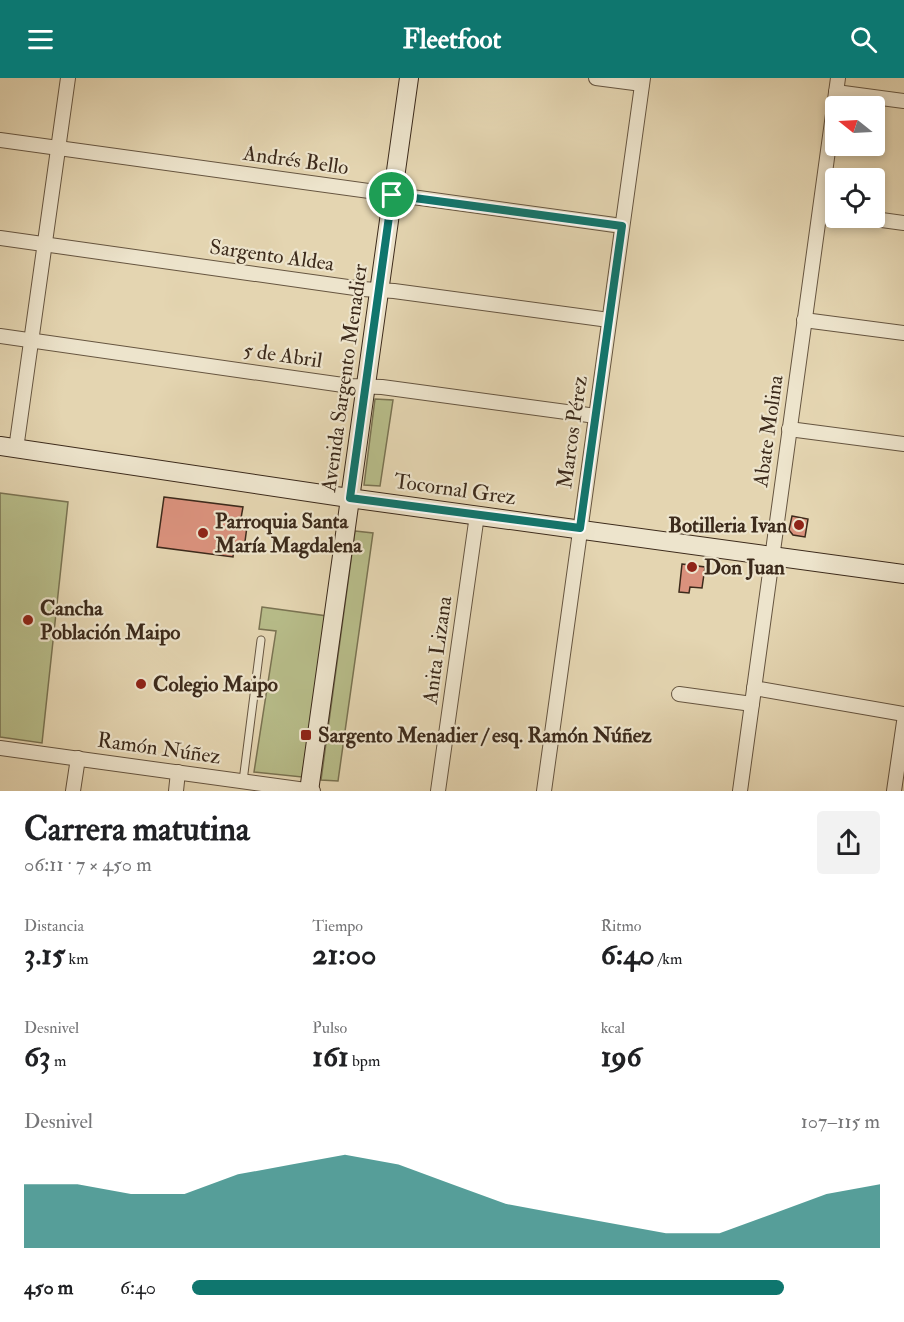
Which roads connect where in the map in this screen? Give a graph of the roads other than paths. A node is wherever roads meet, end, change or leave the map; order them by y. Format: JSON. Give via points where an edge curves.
{"nodes":[{"id":1,"x":68,"y":78,"type":"edge"},
{"id":2,"x":409,"y":78,"type":"edge"},
{"id":3,"x":596,"y":78,"type":"edge"},
{"id":4,"x":642,"y":81,"type":"edge"},
{"id":5,"x":837,"y":85,"type":"edge"},
{"id":6,"x":904,"y":101,"type":"edge"},
{"id":7,"x":0,"y":140,"type":"edge"},
{"id":8,"x":58,"y":148,"type":"junction"},
{"id":9,"x":392,"y":195,"type":"junction"},
{"id":10,"x":820,"y":211,"type":"junction"},
{"id":11,"x":825,"y":212,"type":"edge"},
{"id":12,"x":885,"y":220,"type":"edge"},
{"id":13,"x":904,"y":223,"type":"edge"},
{"id":14,"x":622,"y":226,"type":"junction"},
{"id":15,"x":0,"y":238,"type":"edge"},
{"id":16,"x":45,"y":244,"type":"junction"},
{"id":17,"x":379,"y":290,"type":"junction"},
{"id":18,"x":609,"y":320,"type":"junction"},
{"id":19,"x":804,"y":320,"type":"junction"},
{"id":20,"x":904,"y":333,"type":"edge"},
{"id":21,"x":0,"y":336,"type":"edge"},
{"id":22,"x":31,"y":340,"type":"junction"},
{"id":23,"x":365,"y":386,"type":"junction"},
{"id":24,"x":596,"y":416,"type":"junction"},
{"id":25,"x":789,"y":429,"type":"junction"},
{"id":26,"x":904,"y":444,"type":"edge"},
{"id":27,"x":8,"y":448,"type":"edge"},
{"id":28,"x":350,"y":498,"type":"junction"},
{"id":29,"x":477,"y":514,"type":"junction"},
{"id":30,"x":580,"y":528,"type":"junction"},
{"id":31,"x":771,"y":555,"type":"junction"},
{"id":32,"x":904,"y":573,"type":"edge"},
{"id":33,"x":261,"y":640,"type":"dead end"},
{"id":34,"x":754,"y":688,"type":"junction"},
{"id":35,"x":679,"y":694,"type":"dead end"},
{"id":36,"x":752,"y":704,"type":"junction"},
{"id":37,"x":904,"y":714,"type":"edge"},
{"id":38,"x":904,"y":722,"type":"edge"},
{"id":39,"x":0,"y":748,"type":"edge"},
{"id":40,"x":78,"y":758,"type":"junction"},
{"id":41,"x":178,"y":772,"type":"junction"},
{"id":42,"x":243,"y":781,"type":"junction"},
{"id":43,"x":73,"y":791,"type":"edge"},
{"id":44,"x":176,"y":791,"type":"edge"},
{"id":45,"x":310,"y":791,"type":"edge"},
{"id":46,"x":438,"y":791,"type":"edge"},
{"id":47,"x":544,"y":791,"type":"edge"},
{"id":48,"x":740,"y":791,"type":"edge"},
{"id":49,"x":894,"y":791,"type":"edge"}],
"edges":[{"from":1,"to":8,"type":"street"},
{"from":2,"to":9,"type":"street","name":"Avenida Sargento Menadier"},
{"from":3,"to":4,"type":"street"},
{"from":4,"to":14,"type":"street","name":"Marcos Pérez"},
{"from":5,"to":6,"type":"street"},
{"from":5,"to":10,"type":"street","name":"Abate Molina"},
{"from":7,"to":8,"type":"street","name":"Andrés Bello"},
{"from":8,"to":9,"type":"street","name":"Andrés Bello"},
{"from":8,"to":16,"type":"street"},
{"from":9,"to":14,"type":"street","name":"Andrés Bello"},
{"from":9,"to":17,"type":"street","name":"Avenida Sargento Menadier"},
{"from":10,"to":11,"type":"street"},
{"from":10,"to":19,"type":"street","name":"Abate Molina"},
{"from":12,"to":13,"type":"street"},
{"from":14,"to":18,"type":"street","name":"Marcos Pérez"},
{"from":15,"to":16,"type":"street","name":"Sargento Aldea"},
{"from":16,"to":17,"type":"street","name":"Sargento Aldea"},
{"from":16,"to":22,"type":"street"},
{"from":17,"to":18,"type":"street","name":"Sargento Aldea"},
{"from":17,"to":23,"type":"street","name":"Avenida Sargento Menadier"},
{"from":18,"to":24,"type":"street","name":"Marcos Pérez"},
{"from":19,"to":20,"type":"street"},
{"from":19,"to":25,"type":"street","name":"Abate Molina"},
{"from":21,"to":22,"type":"street","name":"5 de Abril"},
{"from":22,"to":23,"type":"street","name":"5 de Abril"},
{"from":22,"to":27,"type":"street"},
{"from":23,"to":24,"type":"street","name":"5 de Abril"},
{"from":23,"to":28,"type":"street","name":"Avenida Sargento Menadier"},
{"from":24,"to":30,"type":"street","name":"Marcos Pérez"},
{"from":25,"to":26,"type":"street"},
{"from":25,"to":31,"type":"street","name":"Abate Molina"},
{"from":27,"to":28,"type":"street","name":"Tocornal Grez"},
{"from":28,"to":29,"type":"street","name":"Tocornal Grez"},
{"from":28,"to":45,"type":"street","name":"Avenida Sargento Menadier"},
{"from":29,"to":30,"type":"street","name":"Tocornal Grez"},
{"from":29,"to":46,"type":"street","name":"Anita Lizana"},
{"from":30,"to":31,"type":"street","name":"Tocornal Grez"},
{"from":30,"to":47,"type":"street","name":"Marcos Pérez"},
{"from":31,"to":32,"type":"street","name":"Tocornal Grez"},
{"from":31,"to":34,"type":"street","name":"Abate Molina"},
{"from":33,"to":42,"type":"lane"},
{"from":34,"to":36,"type":"street","name":"Abate Molina"},
{"from":34,"to":37,"type":"street"},
{"from":35,"to":36,"type":"street"},
{"from":36,"to":48,"type":"street","name":"Abate Molina"},
{"from":38,"to":49,"type":"street"},
{"from":39,"to":40,"type":"street","name":"Ramón Núñez"},
{"from":40,"to":41,"type":"street","name":"Ramón Núñez"},
{"from":40,"to":43,"type":"street"},
{"from":41,"to":42,"type":"street","name":"Ramón Núñez"},
{"from":41,"to":44,"type":"street"},
{"from":42,"to":45,"type":"street","name":"Ramón Núñez"}]}
